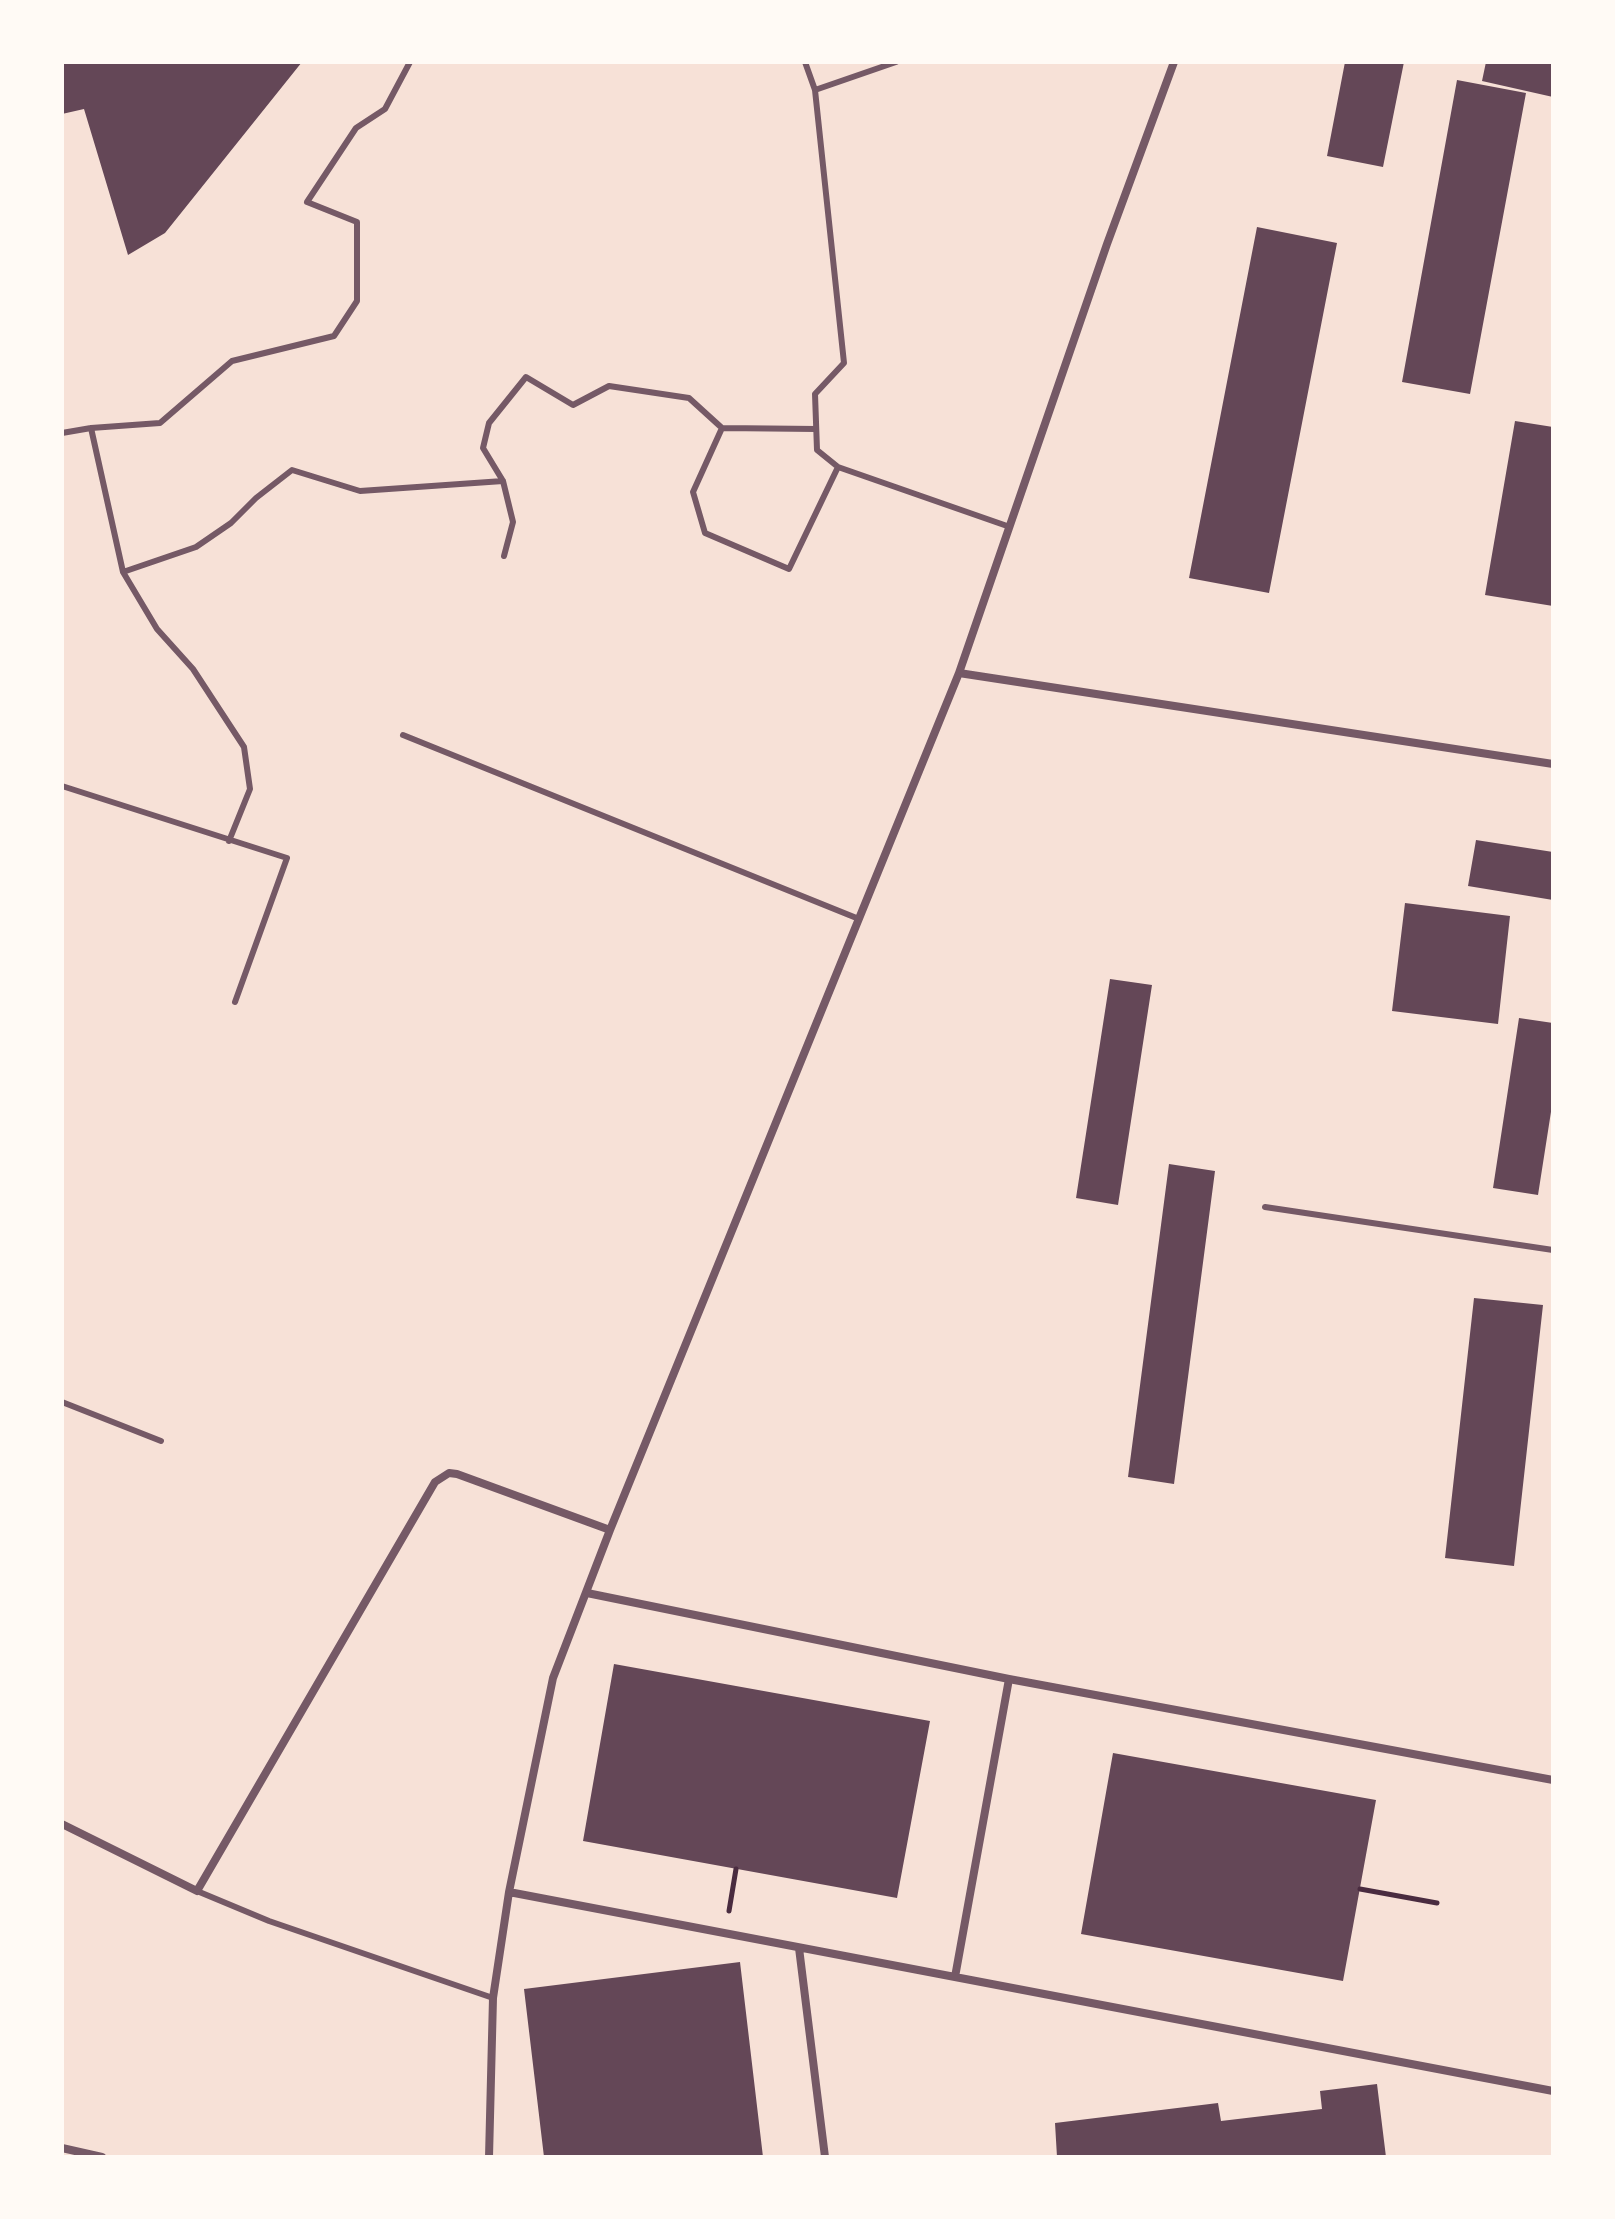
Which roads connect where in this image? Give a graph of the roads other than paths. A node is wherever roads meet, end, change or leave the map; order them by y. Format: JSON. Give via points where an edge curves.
{"nodes":[{"id":1,"x":410,"y":62,"type":"edge"},
{"id":2,"x":805,"y":62,"type":"edge"},
{"id":3,"x":896,"y":62,"type":"edge"},
{"id":4,"x":1174,"y":62,"type":"edge"},
{"id":5,"x":815,"y":90,"type":"junction"},
{"id":6,"x":91,"y":428,"type":"junction"},
{"id":7,"x":722,"y":428,"type":"junction"},
{"id":8,"x":816,"y":429,"type":"junction"},
{"id":9,"x":62,"y":433,"type":"edge"},
{"id":10,"x":838,"y":467,"type":"junction"},
{"id":11,"x":503,"y":481,"type":"junction"},
{"id":12,"x":1010,"y":527,"type":"junction"},
{"id":13,"x":504,"y":556,"type":"dead end"},
{"id":14,"x":123,"y":572,"type":"junction"},
{"id":15,"x":959,"y":673,"type":"junction"},
{"id":16,"x":403,"y":735,"type":"dead end"},
{"id":17,"x":1553,"y":764,"type":"edge"},
{"id":18,"x":62,"y":786,"type":"edge"},
{"id":19,"x":229,"y":841,"type":"junction"},
{"id":20,"x":859,"y":919,"type":"junction"},
{"id":21,"x":235,"y":1002,"type":"dead end"},
{"id":22,"x":1265,"y":1207,"type":"dead end"},
{"id":23,"x":1553,"y":1250,"type":"edge"},
{"id":24,"x":62,"y":1402,"type":"edge"},
{"id":25,"x":161,"y":1441,"type":"dead end"},
{"id":26,"x":610,"y":1530,"type":"junction"},
{"id":27,"x":587,"y":1593,"type":"junction"},
{"id":28,"x":1009,"y":1679,"type":"junction"},
{"id":29,"x":1553,"y":1780,"type":"edge"},
{"id":30,"x":62,"y":1824,"type":"edge"},
{"id":31,"x":197,"y":1891,"type":"junction"},
{"id":32,"x":509,"y":1892,"type":"junction"},
{"id":33,"x":799,"y":1948,"type":"junction"},
{"id":34,"x":955,"y":1977,"type":"junction"},
{"id":35,"x":493,"y":1998,"type":"junction"},
{"id":36,"x":1553,"y":2091,"type":"edge"},
{"id":37,"x":62,"y":2148,"type":"edge"},
{"id":38,"x":102,"y":2157,"type":"edge"},
{"id":39,"x":489,"y":2157,"type":"edge"},
{"id":40,"x":825,"y":2157,"type":"edge"}],
"edges":[{"from":1,"to":6,"type":"lane","via":[[385,109],[356,128],[307,202],[357,222],[357,301],[334,336],[232,361],[160,423]]},
{"from":2,"to":5,"type":"lane"},
{"from":3,"to":5,"type":"lane"},
{"from":4,"to":12,"type":"street"},
{"from":5,"to":8,"type":"lane","via":[[844,363],[815,394]]},
{"from":6,"to":9,"type":"lane"},
{"from":6,"to":14,"type":"lane"},
{"from":7,"to":8,"type":"lane"},
{"from":7,"to":10,"type":"lane","via":[[693,492],[705,533],[789,569]]},
{"from":7,"to":11,"type":"lane","via":[[689,398],[609,386],[573,405],[526,377],[489,423],[483,448]]},
{"from":8,"to":10,"type":"lane","via":[[817,450]]},
{"from":10,"to":12,"type":"lane"},
{"from":11,"to":13,"type":"lane","via":[[513,522]]},
{"from":11,"to":14,"type":"lane","via":[[360,491],[292,470],[196,547]]},
{"from":12,"to":15,"type":"street"},
{"from":14,"to":19,"type":"lane","via":[[157,629],[193,669],[244,747],[250,789]]},
{"from":15,"to":17,"type":"street"},
{"from":15,"to":20,"type":"street"},
{"from":16,"to":20,"type":"lane"},
{"from":18,"to":19,"type":"lane"},
{"from":19,"to":21,"type":"lane","via":[[287,858]]},
{"from":20,"to":26,"type":"street"},
{"from":22,"to":23,"type":"lane"},
{"from":24,"to":25,"type":"lane"},
{"from":26,"to":27,"type":"street"},
{"from":26,"to":31,"type":"street","via":[[457,1474],[435,1482]]},
{"from":27,"to":28,"type":"street"},
{"from":27,"to":32,"type":"street","via":[[553,1678]]},
{"from":28,"to":29,"type":"street"},
{"from":28,"to":34,"type":"street"},
{"from":30,"to":31,"type":"street"},
{"from":31,"to":35,"type":"lane"},
{"from":32,"to":33,"type":"street"},
{"from":32,"to":35,"type":"street"},
{"from":33,"to":34,"type":"street"},
{"from":33,"to":40,"type":"street"},
{"from":34,"to":36,"type":"street"},
{"from":35,"to":39,"type":"street"},
{"from":37,"to":38,"type":"street"}]}
